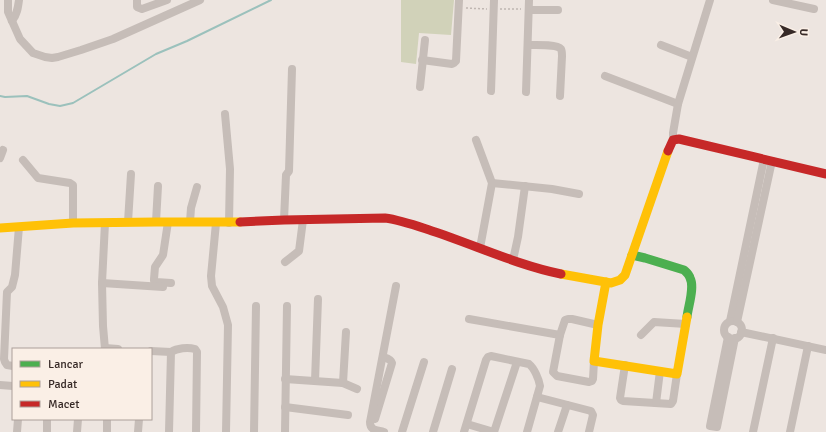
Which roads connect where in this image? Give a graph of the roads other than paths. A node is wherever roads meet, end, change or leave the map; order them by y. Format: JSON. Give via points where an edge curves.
{"nodes":[{"id":1,"x":8,"y":0,"type":"edge"},
{"id":2,"x":19,"y":0,"type":"edge"},
{"id":3,"x":137,"y":0,"type":"edge"},
{"id":4,"x":167,"y":0,"type":"edge"},
{"id":5,"x":200,"y":0,"type":"edge"},
{"id":6,"x":459,"y":0,"type":"edge"},
{"id":7,"x":494,"y":0,"type":"edge"},
{"id":8,"x":529,"y":0,"type":"edge"},
{"id":9,"x":710,"y":0,"type":"edge"},
{"id":10,"x":773,"y":0,"type":"edge"},
{"id":11,"x":814,"y":9,"type":"dead end"},
{"id":12,"x":529,"y":10,"type":"junction"},
{"id":13,"x":558,"y":10,"type":"dead end"},
{"id":14,"x":12,"y":21,"type":"junction"},
{"id":15,"x":425,"y":40,"type":"dead end"},
{"id":16,"x":528,"y":45,"type":"junction"},
{"id":17,"x":661,"y":45,"type":"dead end"},
{"id":18,"x":692,"y":56,"type":"junction"},
{"id":19,"x":422,"y":60,"type":"junction"},
{"id":20,"x":292,"y":69,"type":"dead end"},
{"id":21,"x":605,"y":76,"type":"dead end"},
{"id":22,"x":420,"y":87,"type":"dead end"},
{"id":23,"x":490,"y":91,"type":"dead end"},
{"id":24,"x":526,"y":92,"type":"dead end"},
{"id":25,"x":560,"y":96,"type":"dead end"},
{"id":26,"x":678,"y":104,"type":"junction"},
{"id":27,"x":225,"y":114,"type":"dead end"},
{"id":28,"x":476,"y":140,"type":"dead end"},
{"id":29,"x":673,"y":140,"type":"junction"},
{"id":30,"x":23,"y":160,"type":"dead end"},
{"id":31,"x":768,"y":160,"type":"junction"},
{"id":32,"x":131,"y":174,"type":"dead end"},
{"id":33,"x":826,"y":174,"type":"edge"},
{"id":34,"x":492,"y":183,"type":"junction"},
{"id":35,"x":158,"y":186,"type":"dead end"},
{"id":36,"x":525,"y":186,"type":"junction"},
{"id":37,"x":197,"y":187,"type":"dead end"},
{"id":38,"x":579,"y":194,"type":"dead end"},
{"id":39,"x":284,"y":220,"type":"junction"},
{"id":40,"x":303,"y":220,"type":"junction"},
{"id":41,"x":128,"y":222,"type":"junction"},
{"id":42,"x":156,"y":222,"type":"junction"},
{"id":43,"x":168,"y":222,"type":"junction"},
{"id":44,"x":190,"y":222,"type":"junction"},
{"id":45,"x":105,"y":223,"type":"junction"},
{"id":46,"x":216,"y":223,"type":"junction"},
{"id":47,"x":230,"y":223,"type":"junction"},
{"id":48,"x":73,"y":224,"type":"junction"},
{"id":49,"x":19,"y":226,"type":"junction"},
{"id":50,"x":0,"y":228,"type":"edge"},
{"id":51,"x":480,"y":248,"type":"junction"},
{"id":52,"x":632,"y":255,"type":"junction"},
{"id":53,"x":513,"y":260,"type":"junction"},
{"id":54,"x":285,"y":262,"type":"dead end"},
{"id":55,"x":606,"y":282,"type":"junction"},
{"id":56,"x":102,"y":283,"type":"junction"},
{"id":57,"x":396,"y":286,"type":"dead end"},
{"id":58,"x":318,"y":299,"type":"dead end"},
{"id":59,"x":256,"y":306,"type":"dead end"},
{"id":60,"x":286,"y":306,"type":"dead end"},
{"id":61,"x":469,"y":319,"type":"dead end"},
{"id":62,"x":733,"y":322,"type":"junction"},
{"id":63,"x":686,"y":324,"type":"junction"},
{"id":64,"x":598,"y":325,"type":"junction"},
{"id":65,"x":346,"y":332,"type":"dead end"},
{"id":66,"x":741,"y":332,"type":"junction"},
{"id":67,"x":641,"y":335,"type":"dead end"},
{"id":68,"x":560,"y":336,"type":"junction"},
{"id":69,"x":731,"y":338,"type":"junction"},
{"id":70,"x":773,"y":338,"type":"junction"},
{"id":71,"x":808,"y":346,"type":"junction"},
{"id":72,"x":105,"y":348,"type":"edge"},
{"id":73,"x":826,"y":350,"type":"edge"},
{"id":74,"x":152,"y":351,"type":"edge"},
{"id":75,"x":171,"y":352,"type":"junction"},
{"id":76,"x":594,"y":361,"type":"junction"},
{"id":77,"x":424,"y":362,"type":"dead end"},
{"id":78,"x":517,"y":362,"type":"junction"},
{"id":79,"x":625,"y":365,"type":"junction"},
{"id":80,"x":12,"y":366,"type":"edge"},
{"id":81,"x":452,"y":369,"type":"dead end"},
{"id":82,"x":660,"y":371,"type":"junction"},
{"id":83,"x":677,"y":374,"type":"junction"},
{"id":84,"x":285,"y":379,"type":"junction"},
{"id":85,"x":315,"y":381,"type":"junction"},
{"id":86,"x":343,"y":383,"type":"junction"},
{"id":87,"x":0,"y":385,"type":"edge"},
{"id":88,"x":12,"y":386,"type":"edge"},
{"id":89,"x":357,"y":389,"type":"dead end"},
{"id":90,"x":537,"y":397,"type":"junction"},
{"id":91,"x":656,"y":403,"type":"junction"},
{"id":92,"x":567,"y":405,"type":"junction"},
{"id":93,"x":285,"y":407,"type":"junction"},
{"id":94,"x":348,"y":415,"type":"dead end"},
{"id":95,"x":18,"y":420,"type":"edge"},
{"id":96,"x":47,"y":420,"type":"edge"},
{"id":97,"x":78,"y":420,"type":"edge"},
{"id":98,"x":107,"y":420,"type":"edge"},
{"id":99,"x":139,"y":420,"type":"edge"},
{"id":100,"x":466,"y":428,"type":"edge"},
{"id":101,"x":372,"y":430,"type":"edge"},
{"id":102,"x":17,"y":432,"type":"edge"},
{"id":103,"x":47,"y":432,"type":"edge"},
{"id":104,"x":77,"y":432,"type":"edge"},
{"id":105,"x":107,"y":432,"type":"edge"},
{"id":106,"x":138,"y":432,"type":"edge"},
{"id":107,"x":169,"y":432,"type":"edge"},
{"id":108,"x":196,"y":432,"type":"edge"},
{"id":109,"x":226,"y":432,"type":"edge"},
{"id":110,"x":254,"y":432,"type":"edge"},
{"id":111,"x":285,"y":432,"type":"edge"},
{"id":112,"x":384,"y":432,"type":"edge"},
{"id":113,"x":402,"y":432,"type":"edge"},
{"id":114,"x":433,"y":432,"type":"edge"},
{"id":115,"x":494,"y":432,"type":"edge"},
{"id":116,"x":527,"y":432,"type":"edge"},
{"id":117,"x":558,"y":432,"type":"edge"},
{"id":118,"x":589,"y":432,"type":"edge"},
{"id":119,"x":753,"y":432,"type":"edge"},
{"id":120,"x":790,"y":432,"type":"edge"}],
"edges":[{"from":1,"to":14,"type":"street","via":[[8,12]]},
{"from":2,"to":14,"type":"street"},
{"from":3,"to":4,"type":"street","via":[[140,8]]},
{"from":5,"to":14,"type":"street","via":[[113,39],[52,58],[39,56],[28,49]]},
{"from":6,"to":19,"type":"street","via":[[456,61],[452,64]]},
{"from":7,"to":23,"type":"street"},
{"from":8,"to":12,"type":"street"},
{"from":9,"to":18,"type":"street"},
{"from":10,"to":11,"type":"street"},
{"from":12,"to":13,"type":"street"},
{"from":12,"to":16,"type":"street"},
{"from":15,"to":19,"type":"street"},
{"from":16,"to":24,"type":"street"},
{"from":16,"to":25,"type":"street","via":[[555,46],[562,51]]},
{"from":17,"to":18,"type":"street"},
{"from":18,"to":26,"type":"street"},
{"from":19,"to":22,"type":"street"},
{"from":20,"to":39,"type":"street","via":[[289,171],[286,175]]},
{"from":21,"to":26,"type":"street"},
{"from":26,"to":29,"type":"street"},
{"from":27,"to":47,"type":"street","via":[[230,169]]},
{"from":28,"to":34,"type":"street"},
{"from":29,"to":31,"type":"street","via":[[679,139]]},
{"from":29,"to":52,"type":"street"},
{"from":30,"to":48,"type":"street","via":[[38,178],[73,185]]},
{"from":31,"to":33,"type":"street"},
{"from":31,"to":62,"type":"street"},
{"from":32,"to":41,"type":"street"},
{"from":34,"to":36,"type":"street"},
{"from":34,"to":51,"type":"street"},
{"from":35,"to":42,"type":"street"},
{"from":36,"to":38,"type":"street"},
{"from":36,"to":53,"type":"street"},
{"from":37,"to":44,"type":"street"},
{"from":39,"to":40,"type":"street"},
{"from":39,"to":47,"type":"street"},
{"from":40,"to":51,"type":"street","via":[[373,217],[400,220]]},
{"from":40,"to":54,"type":"street","via":[[299,251]]},
{"from":41,"to":42,"type":"street"},
{"from":41,"to":45,"type":"street"},
{"from":42,"to":43,"type":"street"},
{"from":43,"to":44,"type":"street"},
{"from":43,"to":56,"type":"street","via":[[163,255],[156,266],[154,281],[169,285]]},
{"from":44,"to":46,"type":"street"},
{"from":45,"to":48,"type":"street"},
{"from":45,"to":56,"type":"street"},
{"from":46,"to":47,"type":"street"},
{"from":46,"to":109,"type":"street","via":[[211,276],[212,286],[228,325]]},
{"from":48,"to":49,"type":"street"},
{"from":49,"to":50,"type":"street"},
{"from":49,"to":80,"type":"street","via":[[15,275],[12,287],[7,292],[4,359],[7,365]]},
{"from":51,"to":53,"type":"street"},
{"from":52,"to":55,"type":"street","via":[[623,278],[616,282]]},
{"from":52,"to":63,"type":"street","via":[[688,273],[692,286]]},
{"from":53,"to":55,"type":"street","via":[[557,273]]},
{"from":55,"to":64,"type":"street"},
{"from":56,"to":72,"type":"street"},
{"from":57,"to":101,"type":"street","via":[[383,357],[391,360],[392,365]]},
{"from":58,"to":85,"type":"street"},
{"from":59,"to":110,"type":"street"},
{"from":60,"to":84,"type":"street"},
{"from":61,"to":68,"type":"street"},
{"from":62,"to":66,"type":"street","via":[[741,326]]},
{"from":62,"to":69,"type":"street","via":[[727,323],[724,328],[725,334]]},
{"from":63,"to":67,"type":"street","via":[[654,322]]},
{"from":63,"to":83,"type":"street"},
{"from":64,"to":68,"type":"street","via":[[566,319]]},
{"from":64,"to":76,"type":"street"},
{"from":65,"to":86,"type":"street"},
{"from":66,"to":69,"type":"street","via":[[738,337]]},
{"from":66,"to":70,"type":"street"},
{"from":68,"to":76,"type":"street","via":[[553,370],[555,375],[591,382]]},
{"from":69,"to":69,"type":"street","via":[[717,427],[710,426]]},
{"from":70,"to":71,"type":"street"},
{"from":70,"to":119,"type":"street"},
{"from":71,"to":73,"type":"street"},
{"from":71,"to":120,"type":"street"},
{"from":74,"to":75,"type":"street"},
{"from":75,"to":107,"type":"street"},
{"from":75,"to":108,"type":"street","via":[[192,348],[197,352]]},
{"from":76,"to":79,"type":"street"},
{"from":77,"to":113,"type":"street"},
{"from":78,"to":90,"type":"street","via":[[531,366],[540,384]]},
{"from":78,"to":100,"type":"street","via":[[491,356],[487,358]]},
{"from":78,"to":115,"type":"street"},
{"from":79,"to":82,"type":"street"},
{"from":79,"to":91,"type":"street","via":[[621,400]]},
{"from":81,"to":114,"type":"street"},
{"from":82,"to":83,"type":"street"},
{"from":82,"to":91,"type":"street"},
{"from":83,"to":91,"type":"street","via":[[673,402]]},
{"from":84,"to":85,"type":"street"},
{"from":84,"to":93,"type":"street"},
{"from":85,"to":86,"type":"street"},
{"from":86,"to":89,"type":"street"},
{"from":87,"to":88,"type":"street"},
{"from":90,"to":92,"type":"street"},
{"from":90,"to":116,"type":"street"},
{"from":92,"to":117,"type":"street"},
{"from":92,"to":118,"type":"street","via":[[592,412]]},
{"from":93,"to":94,"type":"street"},
{"from":93,"to":111,"type":"street"},
{"from":95,"to":102,"type":"street"},
{"from":96,"to":103,"type":"street"},
{"from":97,"to":104,"type":"street"},
{"from":98,"to":105,"type":"street"},
{"from":99,"to":106,"type":"street"},
{"from":100,"to":115,"type":"street"},
{"from":101,"to":112,"type":"street"}]}
